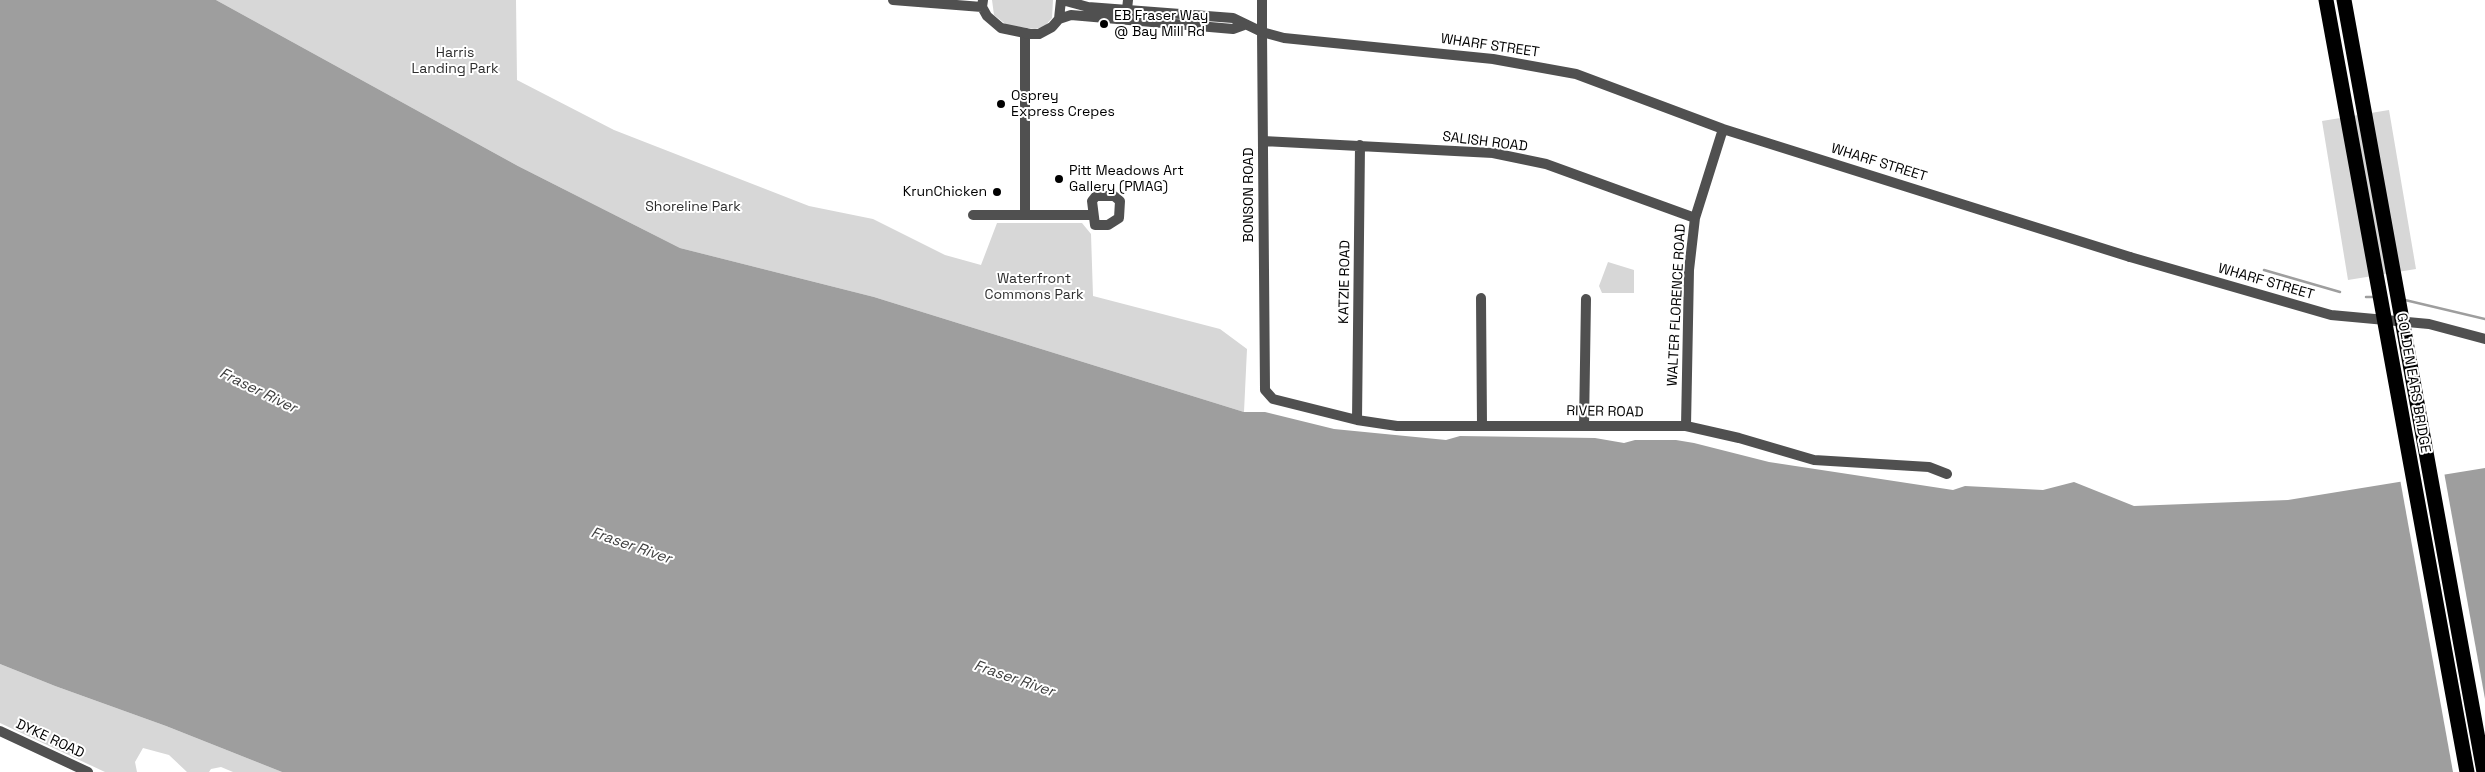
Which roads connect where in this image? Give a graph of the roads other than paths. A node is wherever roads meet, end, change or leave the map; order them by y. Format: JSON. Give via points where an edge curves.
{"nodes":[{"id":1,"x":893,"y":0,"type":"edge"},
{"id":2,"x":1062,"y":0,"type":"edge"},
{"id":3,"x":1262,"y":0,"type":"edge"},
{"id":4,"x":2326,"y":0,"type":"edge"},
{"id":5,"x":2344,"y":0,"type":"edge"},
{"id":6,"x":982,"y":4,"type":"edge"},
{"id":7,"x":1127,"y":10,"type":"edge"},
{"id":8,"x":1059,"y":19,"type":"junction"},
{"id":9,"x":1262,"y":32,"type":"junction"},
{"id":10,"x":1025,"y":34,"type":"junction"},
{"id":11,"x":1724,"y":129,"type":"junction"},
{"id":12,"x":1263,"y":142,"type":"junction"},
{"id":13,"x":1360,"y":145,"type":"junction"},
{"id":14,"x":973,"y":215,"type":"dead end"},
{"id":15,"x":1025,"y":215,"type":"junction"},
{"id":16,"x":1093,"y":215,"type":"dead end"},
{"id":17,"x":1695,"y":218,"type":"junction"},
{"id":18,"x":1481,"y":298,"type":"dead end"},
{"id":19,"x":1586,"y":298,"type":"dead end"},
{"id":20,"x":2485,"y":339,"type":"edge"},
{"id":21,"x":1264,"y":390,"type":"joint"},
{"id":22,"x":1356,"y":420,"type":"junction"},
{"id":23,"x":1482,"y":425,"type":"junction"},
{"id":24,"x":1584,"y":426,"type":"junction"},
{"id":25,"x":1686,"y":426,"type":"junction"},
{"id":26,"x":1947,"y":474,"type":"dead end"},
{"id":27,"x":0,"y":731,"type":"edge"},
{"id":28,"x":88,"y":772,"type":"edge"},
{"id":29,"x":2467,"y":772,"type":"edge"},
{"id":30,"x":2484,"y":772,"type":"edge"}],
"edges":[{"from":1,"to":6,"type":"street"},
{"from":2,"to":7,"type":"street","via":[[1088,7]]},
{"from":2,"to":8,"type":"street"},
{"from":3,"to":9,"type":"street","name":"BONSON ROAD"},
{"from":4,"to":29,"type":"highway","name":"GOLDEN EARS BRIDGE"},
{"from":5,"to":30,"type":"highway","name":"GOLDEN EARS BRIDGE"},
{"from":6,"to":10,"type":"street","via":[[1001,28]]},
{"from":7,"to":8,"type":"street"},
{"from":7,"to":9,"type":"street","name":"WHARF STREET","via":[[1233,29],[1244,25]]},
{"from":8,"to":10,"type":"street","via":[[1046,31]]},
{"from":9,"to":11,"type":"street","name":"WHARF STREET","via":[[1284,38],[1538,66],[1576,74]]},
{"from":9,"to":12,"type":"street","name":"BONSON ROAD"},
{"from":10,"to":15,"type":"street"},
{"from":11,"to":17,"type":"street","name":"WALTER FLORENCE ROAD"},
{"from":11,"to":20,"type":"street","name":"WHARF STREET","via":[[2130,257],[2330,315],[2429,324]]},
{"from":12,"to":13,"type":"street","name":"SALISH ROAD"},
{"from":12,"to":21,"type":"street","name":"BONSON ROAD"},
{"from":13,"to":17,"type":"street","name":"SALISH ROAD","via":[[1472,151],[1546,164]]},
{"from":13,"to":22,"type":"street","name":"KATZIE ROAD"},
{"from":14,"to":15,"type":"street"},
{"from":15,"to":16,"type":"street"},
{"from":17,"to":25,"type":"street","name":"WALTER FLORENCE ROAD","via":[[1690,270]]},
{"from":18,"to":23,"type":"street"},
{"from":19,"to":24,"type":"street"},
{"from":21,"to":22,"type":"street","name":"RIVER ROAD","via":[[1273,399]]},
{"from":22,"to":23,"type":"street","name":"RIVER ROAD","via":[[1422,427]]},
{"from":23,"to":24,"type":"street","name":"RIVER ROAD"},
{"from":24,"to":25,"type":"street","name":"RIVER ROAD"},
{"from":25,"to":26,"type":"street","name":"RIVER ROAD","via":[[1814,460],[1929,468]]},
{"from":27,"to":28,"type":"street","name":"DYKE ROAD"}]}
